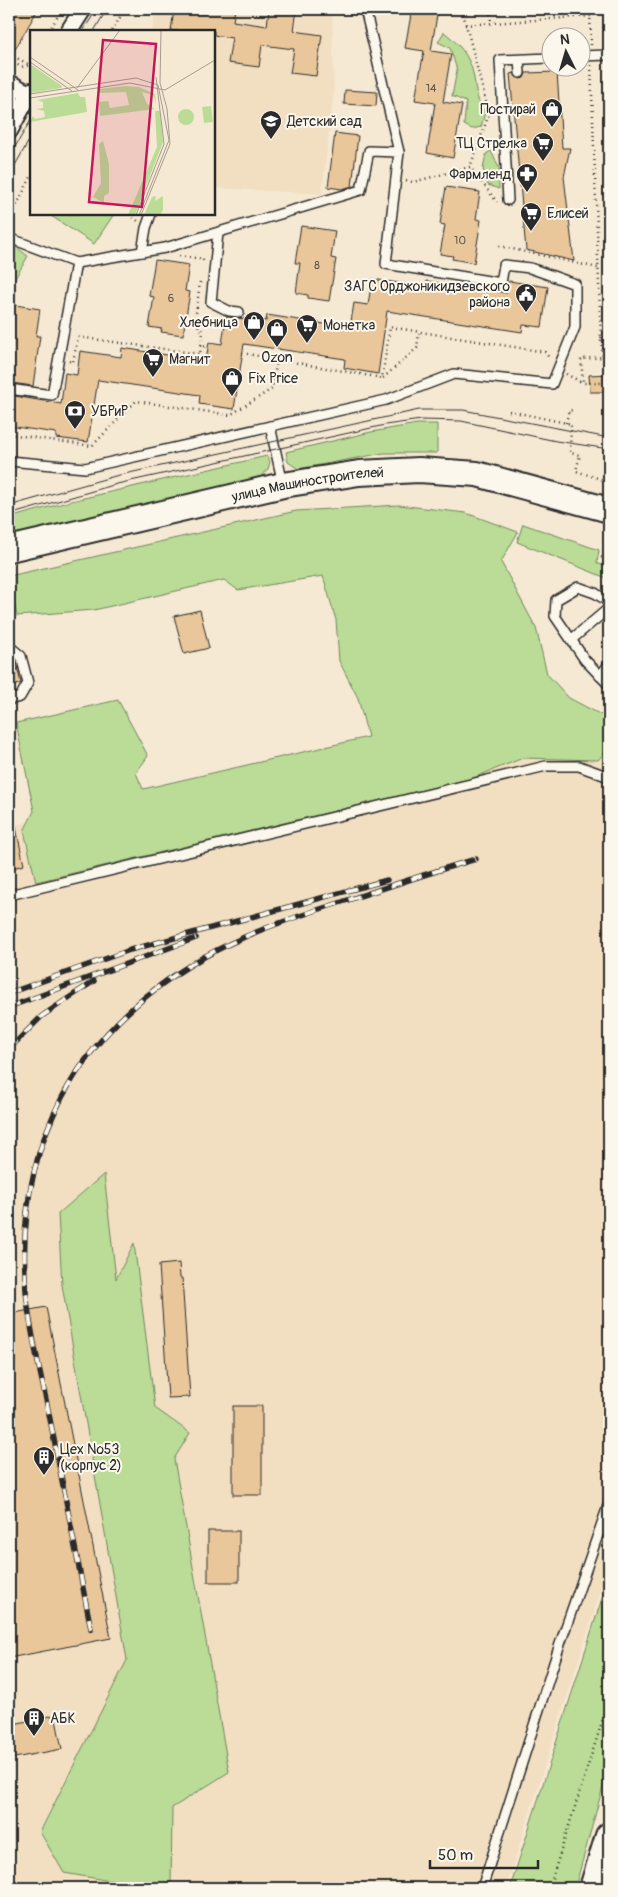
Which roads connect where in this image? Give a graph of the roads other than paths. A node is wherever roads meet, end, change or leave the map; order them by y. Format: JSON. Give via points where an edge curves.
{"nodes":[{"id":1,"x":83,"y":9,"type":"edge"},
{"id":2,"x":365,"y":9,"type":"edge"},
{"id":3,"x":70,"y":30,"type":"edge"},
{"id":4,"x":609,"y":55,"type":"edge"},
{"id":5,"x":590,"y":56,"type":"edge"},
{"id":6,"x":540,"y":59,"type":"edge"},
{"id":7,"x":519,"y":60,"type":"junction"},
{"id":8,"x":520,"y":73,"type":"dead end"},
{"id":9,"x":9,"y":83,"type":"edge"},
{"id":10,"x":30,"y":92,"type":"edge"},
{"id":11,"x":9,"y":130,"type":"edge"},
{"id":12,"x":399,"y":152,"type":"junction"},
{"id":13,"x":508,"y":200,"type":"dead end"},
{"id":14,"x":151,"y":215,"type":"edge"},
{"id":15,"x":218,"y":233,"type":"junction"},
{"id":16,"x":9,"y":238,"type":"edge"},
{"id":17,"x":142,"y":252,"type":"junction"},
{"id":18,"x":76,"y":263,"type":"junction"},
{"id":19,"x":239,"y":312,"type":"dead end"},
{"id":20,"x":9,"y":389,"type":"edge"},
{"id":21,"x":270,"y":426,"type":"junction"},
{"id":22,"x":9,"y":461,"type":"edge"},
{"id":23,"x":283,"y":485,"type":"junction"},
{"id":24,"x":609,"y":510,"type":"edge"},
{"id":25,"x":9,"y":549,"type":"edge"},
{"id":26,"x":609,"y":602,"type":"edge"},
{"id":27,"x":609,"y":608,"type":"edge"},
{"id":28,"x":571,"y":640,"type":"junction"},
{"id":29,"x":9,"y":646,"type":"edge"},
{"id":30,"x":609,"y":664,"type":"edge"},
{"id":31,"x":600,"y":676,"type":"junction"},
{"id":32,"x":609,"y":685,"type":"edge"},
{"id":33,"x":9,"y":700,"type":"edge"},
{"id":34,"x":609,"y":777,"type":"edge"},
{"id":35,"x":9,"y":895,"type":"edge"},
{"id":36,"x":609,"y":1503,"type":"edge"},
{"id":37,"x":609,"y":1836,"type":"edge"},
{"id":38,"x":482,"y":1888,"type":"edge"},
{"id":39,"x":593,"y":1888,"type":"edge"}],
"edges":[{"from":1,"to":3,"type":"street"},
{"from":2,"to":12,"type":"lane"},
{"from":4,"to":5,"type":"lane"},
{"from":6,"to":7,"type":"lane"},
{"from":7,"to":8,"type":"lane"},
{"from":7,"to":13,"type":"lane","via":[[500,60]]},
{"from":9,"to":10,"type":"street"},
{"from":10,"to":11,"type":"street"},
{"from":12,"to":15,"type":"lane","via":[[369,151],[361,190]]},
{"from":12,"to":21,"type":"lane","via":[[386,264],[501,283],[504,265],[530,268],[574,284],[575,327],[552,384],[454,374],[386,400]]},
{"from":14,"to":17,"type":"lane"},
{"from":15,"to":17,"type":"lane"},
{"from":15,"to":19,"type":"lane","via":[[211,302]]},
{"from":16,"to":18,"type":"lane"},
{"from":17,"to":18,"type":"lane"},
{"from":18,"to":20,"type":"lane","via":[[52,396]]},
{"from":21,"to":22,"type":"lane","via":[[85,468]]},
{"from":21,"to":23,"type":"lane"},
{"from":23,"to":24,"type":"main road","name":"улица Машиностроителей","via":[[359,473],[419,470],[478,474]]},
{"from":23,"to":25,"type":"main road","name":"улица Машиностроителей"},
{"from":26,"to":28,"type":"lane","via":[[578,587],[556,600],[555,616]]},
{"from":27,"to":28,"type":"lane"},
{"from":28,"to":31,"type":"lane"},
{"from":29,"to":33,"type":"lane","via":[[21,656],[28,684],[20,697]]},
{"from":30,"to":31,"type":"lane"},
{"from":31,"to":32,"type":"lane"},
{"from":34,"to":35,"type":"lane","via":[[580,766],[546,766]]},
{"from":36,"to":38,"type":"lane"},
{"from":37,"to":39,"type":"main road"}]}
